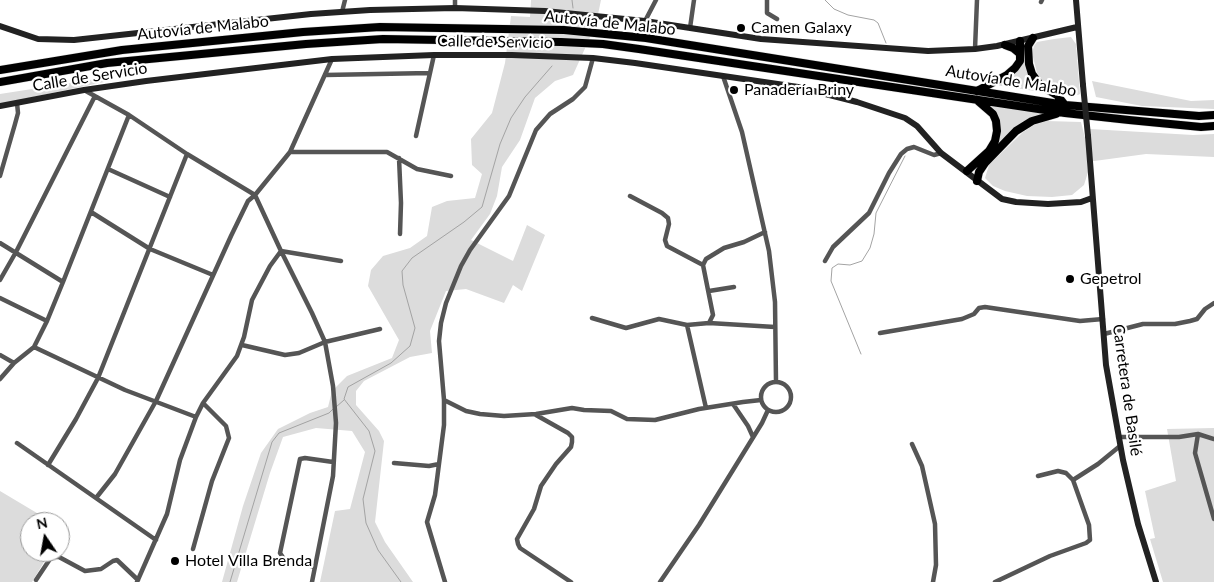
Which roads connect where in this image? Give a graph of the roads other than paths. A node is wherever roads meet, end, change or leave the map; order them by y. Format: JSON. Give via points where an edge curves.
{"nodes":[{"id":1,"x":345,"y":0,"type":"edge"},
{"id":2,"x":455,"y":0,"type":"edge"},
{"id":3,"x":656,"y":0,"type":"edge"},
{"id":4,"x":694,"y":0,"type":"edge"},
{"id":5,"x":767,"y":0,"type":"edge"},
{"id":6,"x":977,"y":0,"type":"edge"},
{"id":7,"x":1076,"y":0,"type":"edge"},
{"id":8,"x":455,"y":8,"type":"junction"},
{"id":9,"x":342,"y":12,"type":"junction"},
{"id":10,"x":777,"y":19,"type":"dead end"},
{"id":11,"x":645,"y":21,"type":"junction"},
{"id":12,"x":0,"y":26,"type":"edge"},
{"id":13,"x":1077,"y":27,"type":"junction"},
{"id":14,"x":690,"y":28,"type":"junction"},
{"id":15,"x":1033,"y":38,"type":"junction"},
{"id":16,"x":1020,"y":42,"type":"junction"},
{"id":17,"x":1005,"y":45,"type":"junction"},
{"id":18,"x":975,"y":49,"type":"junction"},
{"id":19,"x":1019,"y":53,"type":"junction"},
{"id":20,"x":434,"y":55,"type":"junction"},
{"id":21,"x":593,"y":58,"type":"junction"},
{"id":22,"x":332,"y":59,"type":"junction"},
{"id":23,"x":0,"y":70,"type":"edge"},
{"id":24,"x":430,"y":74,"type":"junction"},
{"id":25,"x":325,"y":75,"type":"junction"},
{"id":26,"x":727,"y":76,"type":"junction"},
{"id":27,"x":0,"y":82,"type":"edge"},
{"id":28,"x":84,"y":90,"type":"junction"},
{"id":29,"x":975,"y":95,"type":"junction"},
{"id":30,"x":95,"y":96,"type":"junction"},
{"id":31,"x":17,"y":103,"type":"junction"},
{"id":32,"x":0,"y":106,"type":"edge"},
{"id":33,"x":1065,"y":109,"type":"junction"},
{"id":34,"x":128,"y":115,"type":"junction"},
{"id":35,"x":1214,"y":115,"type":"edge"},
{"id":36,"x":1214,"y":126,"type":"edge"},
{"id":37,"x":416,"y":136,"type":"dead end"},
{"id":38,"x":290,"y":152,"type":"junction"},
{"id":39,"x":942,"y":153,"type":"junction"},
{"id":40,"x":187,"y":154,"type":"junction"},
{"id":41,"x":399,"y":158,"type":"junction"},
{"id":42,"x":108,"y":170,"type":"junction"},
{"id":43,"x":967,"y":171,"type":"junction"},
{"id":44,"x":0,"y":176,"type":"edge"},
{"id":45,"x":451,"y":176,"type":"dead end"},
{"id":46,"x":977,"y":181,"type":"junction"},
{"id":47,"x":255,"y":195,"type":"junction"},
{"id":48,"x":630,"y":196,"type":"dead end"},
{"id":49,"x":170,"y":197,"type":"junction"},
{"id":50,"x":1092,"y":198,"type":"junction"},
{"id":51,"x":91,"y":212,"type":"junction"},
{"id":52,"x":765,"y":232,"type":"junction"},
{"id":53,"x":400,"y":234,"type":"dead end"},
{"id":54,"x":0,"y":243,"type":"edge"},
{"id":55,"x":150,"y":249,"type":"junction"},
{"id":56,"x":281,"y":251,"type":"junction"},
{"id":57,"x":16,"y":252,"type":"junction"},
{"id":58,"x":341,"y":261,"type":"dead end"},
{"id":59,"x":824,"y":261,"type":"dead end"},
{"id":60,"x":703,"y":265,"type":"junction"},
{"id":61,"x":213,"y":275,"type":"junction"},
{"id":62,"x":0,"y":280,"type":"edge"},
{"id":63,"x":63,"y":282,"type":"junction"},
{"id":64,"x":734,"y":286,"type":"dead end"},
{"id":65,"x":709,"y":292,"type":"junction"},
{"id":66,"x":0,"y":298,"type":"edge"},
{"id":67,"x":1214,"y":303,"type":"edge"},
{"id":68,"x":592,"y":318,"type":"dead end"},
{"id":69,"x":1103,"y":319,"type":"junction"},
{"id":70,"x":47,"y":321,"type":"junction"},
{"id":71,"x":709,"y":323,"type":"junction"},
{"id":72,"x":687,"y":325,"type":"junction"},
{"id":73,"x":775,"y":327,"type":"junction"},
{"id":74,"x":380,"y":329,"type":"dead end"},
{"id":75,"x":880,"y":333,"type":"dead end"},
{"id":76,"x":1104,"y":334,"type":"junction"},
{"id":77,"x":325,"y":342,"type":"junction"},
{"id":78,"x":242,"y":345,"type":"junction"},
{"id":79,"x":34,"y":347,"type":"junction"},
{"id":80,"x":0,"y":355,"type":"edge"},
{"id":81,"x":14,"y":363,"type":"junction"},
{"id":82,"x":98,"y":378,"type":"junction"},
{"id":83,"x":0,"y":379,"type":"edge"},
{"id":84,"x":776,"y":382,"type":"junction"},
{"id":85,"x":444,"y":400,"type":"junction"},
{"id":86,"x":761,"y":400,"type":"junction"},
{"id":87,"x":156,"y":401,"type":"junction"},
{"id":88,"x":202,"y":403,"type":"junction"},
{"id":89,"x":732,"y":404,"type":"junction"},
{"id":90,"x":706,"y":408,"type":"junction"},
{"id":91,"x":768,"y":410,"type":"junction"},
{"id":92,"x":536,"y":414,"type":"junction"},
{"id":93,"x":196,"y":417,"type":"junction"},
{"id":94,"x":1198,"y":434,"type":"junction"},
{"id":95,"x":754,"y":437,"type":"junction"},
{"id":96,"x":1118,"y":437,"type":"junction"},
{"id":97,"x":1214,"y":439,"type":"edge"},
{"id":98,"x":17,"y":443,"type":"dead end"},
{"id":99,"x":912,"y":444,"type":"dead end"},
{"id":100,"x":1120,"y":446,"type":"junction"},
{"id":101,"x":333,"y":462,"type":"junction"},
{"id":102,"x":394,"y":463,"type":"dead end"},
{"id":103,"x":439,"y":464,"type":"junction"},
{"id":104,"x":48,"y":465,"type":"junction"},
{"id":105,"x":1038,"y":476,"type":"dead end"},
{"id":106,"x":1073,"y":480,"type":"junction"},
{"id":107,"x":96,"y":498,"type":"junction"},
{"id":108,"x":1214,"y":519,"type":"edge"},
{"id":109,"x":156,"y":540,"type":"junction"},
{"id":110,"x":193,"y":549,"type":"dead end"},
{"id":111,"x":315,"y":567,"type":"junction"},
{"id":112,"x":36,"y":580,"type":"dead end"},
{"id":113,"x":137,"y":581,"type":"edge"},
{"id":114,"x":312,"y":582,"type":"edge"},
{"id":115,"x":445,"y":582,"type":"edge"},
{"id":116,"x":570,"y":582,"type":"edge"},
{"id":117,"x":660,"y":582,"type":"edge"},
{"id":118,"x":933,"y":582,"type":"edge"},
{"id":119,"x":995,"y":582,"type":"edge"},
{"id":120,"x":1156,"y":582,"type":"edge"}],
"edges":[{"from":1,"to":9,"type":"street"},
{"from":2,"to":8,"type":"street"},
{"from":3,"to":11,"type":"street"},
{"from":4,"to":14,"type":"street"},
{"from":5,"to":10,"type":"street","via":[[767,13]]},
{"from":6,"to":18,"type":"street"},
{"from":7,"to":13,"type":"street","name":"Carretera de Basilé"},
{"from":8,"to":9,"type":"street","name":"Calle de Servicio"},
{"from":8,"to":11,"type":"street","name":"Calle de Servicio","via":[[544,11]]},
{"from":9,"to":12,"type":"street","name":"Calle de Servicio","via":[[74,40],[38,38]]},
{"from":11,"to":14,"type":"street","name":"Calle de Servicio"},
{"from":13,"to":15,"type":"street","name":"Calle de Servicio"},
{"from":13,"to":50,"type":"street","name":"Carretera de Basilé","bridge":true},
{"from":14,"to":18,"type":"street","name":"Calle de Servicio","via":[[760,39],[909,50]]},
{"from":15,"to":16,"type":"street","name":"Calle de Servicio"},
{"from":15,"to":33,"type":"highway","via":[[1028,46],[1032,74],[1041,86],[1057,95]]},
{"from":16,"to":17,"type":"street","name":"Calle de Servicio"},
{"from":16,"to":19,"type":"highway"},
{"from":17,"to":18,"type":"street","name":"Calle de Servicio"},
{"from":17,"to":19,"type":"highway"},
{"from":19,"to":29,"type":"highway","via":[[1020,61],[1015,68]]},
{"from":20,"to":21,"type":"street","name":"Calle de Servicio"},
{"from":20,"to":22,"type":"street","name":"Calle de Servicio"},
{"from":20,"to":24,"type":"street"},
{"from":21,"to":26,"type":"street","name":"Calle de Servicio"},
{"from":21,"to":85,"type":"street","via":[[585,87],[550,114],[536,130],[509,196],[461,266],[441,323],[439,355]]},
{"from":22,"to":25,"type":"street"},
{"from":22,"to":28,"type":"street","name":"Calle de Servicio"},
{"from":23,"to":29,"type":"highway","name":"Autovía de Malabo","via":[[122,50],[303,32],[380,27],[484,27],[646,38]]},
{"from":24,"to":25,"type":"street"},
{"from":24,"to":37,"type":"street"},
{"from":25,"to":38,"type":"street"},
{"from":26,"to":39,"type":"street","name":"Calle de Servicio","via":[[828,94],[890,112],[917,126]]},
{"from":26,"to":52,"type":"street"},
{"from":27,"to":29,"type":"highway","name":"Autovía de Malabo","via":[[107,63],[306,44],[383,39],[478,40],[603,44]]},
{"from":28,"to":30,"type":"street"},
{"from":28,"to":31,"type":"street","name":"Calle de Servicio"},
{"from":29,"to":33,"type":"highway","name":"Autovía de Malabo"},
{"from":29,"to":43,"type":"highway","via":[[996,120],[995,141]]},
{"from":30,"to":34,"type":"street"},
{"from":30,"to":57,"type":"street"},
{"from":31,"to":32,"type":"street","name":"Calle de Servicio"},
{"from":31,"to":44,"type":"street","via":[[16,124]]},
{"from":33,"to":35,"type":"highway","name":"Autovía de Malabo"},
{"from":33,"to":36,"type":"highway","name":"Autovía de Malabo","via":[[1147,122]]},
{"from":33,"to":46,"type":"highway","via":[[1020,128],[985,162]]},
{"from":34,"to":40,"type":"street"},
{"from":34,"to":42,"type":"street"},
{"from":38,"to":41,"type":"street","via":[[387,152]]},
{"from":38,"to":47,"type":"street"},
{"from":39,"to":43,"type":"street","name":"Calle de Servicio"},
{"from":39,"to":59,"type":"street","via":[[934,155],[914,147],[907,149],[889,174],[869,214],[833,247]]},
{"from":40,"to":47,"type":"street"},
{"from":40,"to":49,"type":"street"},
{"from":41,"to":45,"type":"street","via":[[418,169]]},
{"from":41,"to":53,"type":"street"},
{"from":42,"to":49,"type":"street"},
{"from":42,"to":51,"type":"street"},
{"from":43,"to":46,"type":"street","name":"Calle de Servicio"},
{"from":46,"to":50,"type":"street","name":"Calle de Servicio","via":[[1002,199],[1016,202],[1065,203]]},
{"from":47,"to":56,"type":"street"},
{"from":47,"to":61,"type":"street","via":[[248,201]]},
{"from":48,"to":60,"type":"street","via":[[668,218],[665,240],[668,246]]},
{"from":49,"to":55,"type":"street"},
{"from":50,"to":69,"type":"street","name":"Carretera de Basilé"},
{"from":51,"to":55,"type":"street"},
{"from":51,"to":63,"type":"street"},
{"from":52,"to":60,"type":"street","via":[[724,248],[706,259]]},
{"from":52,"to":73,"type":"street","via":[[772,273]]},
{"from":54,"to":57,"type":"street"},
{"from":55,"to":61,"type":"street"},
{"from":55,"to":82,"type":"street"},
{"from":56,"to":58,"type":"street"},
{"from":56,"to":77,"type":"street"},
{"from":56,"to":78,"type":"street","via":[[252,300]]},
{"from":57,"to":62,"type":"street"},
{"from":57,"to":63,"type":"street"},
{"from":60,"to":65,"type":"street"},
{"from":61,"to":87,"type":"street"},
{"from":63,"to":70,"type":"street"},
{"from":64,"to":65,"type":"street"},
{"from":65,"to":71,"type":"street","via":[[713,315]]},
{"from":66,"to":70,"type":"street"},
{"from":67,"to":76,"type":"street","via":[[1197,319],[1175,324],[1143,324]]},
{"from":68,"to":72,"type":"street","via":[[626,328],[659,319]]},
{"from":69,"to":75,"type":"street","via":[[1080,321],[985,307],[962,319]]},
{"from":69,"to":76,"type":"street","name":"Carretera de Basilé"},
{"from":70,"to":79,"type":"street"},
{"from":71,"to":72,"type":"street"},
{"from":71,"to":73,"type":"street"},
{"from":72,"to":90,"type":"street"},
{"from":73,"to":84,"type":"street"},
{"from":74,"to":77,"type":"street"},
{"from":76,"to":96,"type":"street","name":"Carretera de Basilé"},
{"from":77,"to":78,"type":"street","via":[[285,355]]},
{"from":77,"to":101,"type":"street","via":[[336,410]]},
{"from":78,"to":88,"type":"street"},
{"from":79,"to":81,"type":"street"},
{"from":79,"to":82,"type":"street"},
{"from":80,"to":81,"type":"street"},
{"from":81,"to":83,"type":"street"},
{"from":82,"to":87,"type":"street"},
{"from":82,"to":104,"type":"street"},
{"from":84,"to":86,"type":"street","via":[[764,388]]},
{"from":84,"to":91,"type":"street","via":[[787,387],[790,400],[782,411]]},
{"from":85,"to":92,"type":"street","via":[[480,414]]},
{"from":85,"to":103,"type":"street"},
{"from":86,"to":89,"type":"street"},
{"from":86,"to":91,"type":"street"},
{"from":87,"to":93,"type":"street"},
{"from":87,"to":107,"type":"street","via":[[115,474]]},
{"from":88,"to":93,"type":"street"},
{"from":88,"to":110,"type":"street","via":[[226,426],[229,438],[212,481]]},
{"from":89,"to":90,"type":"street"},
{"from":89,"to":95,"type":"street"},
{"from":90,"to":92,"type":"street","via":[[655,420],[572,408]]},
{"from":91,"to":95,"type":"street"},
{"from":92,"to":116,"type":"street","via":[[568,433],[572,442],[541,486],[534,509],[517,539],[518,544]]},
{"from":93,"to":109,"type":"street"},
{"from":94,"to":96,"type":"street"},
{"from":94,"to":97,"type":"street"},
{"from":94,"to":108,"type":"street","via":[[1195,454]]},
{"from":95,"to":117,"type":"street"},
{"from":96,"to":100,"type":"street","name":"Carretera de Basilé"},
{"from":98,"to":104,"type":"street"},
{"from":99,"to":118,"type":"street","via":[[922,466],[935,524]]},
{"from":100,"to":106,"type":"street"},
{"from":100,"to":120,"type":"street","name":"Carretera de Basilé","via":[[1138,524]]},
{"from":101,"to":111,"type":"street","via":[[331,490]]},
{"from":101,"to":111,"type":"street","via":[[300,459],[280,553],[284,559]]},
{"from":102,"to":103,"type":"street"},
{"from":103,"to":115,"type":"street","via":[[427,522]]},
{"from":104,"to":107,"type":"street"},
{"from":105,"to":106,"type":"street","via":[[1058,470]]},
{"from":106,"to":119,"type":"street","via":[[1089,525],[1090,540]]},
{"from":107,"to":109,"type":"street"},
{"from":109,"to":113,"type":"street"},
{"from":111,"to":114,"type":"street"},
{"from":112,"to":113,"type":"street","via":[[50,559],[59,557],[85,571],[101,569],[116,560]]}]}
